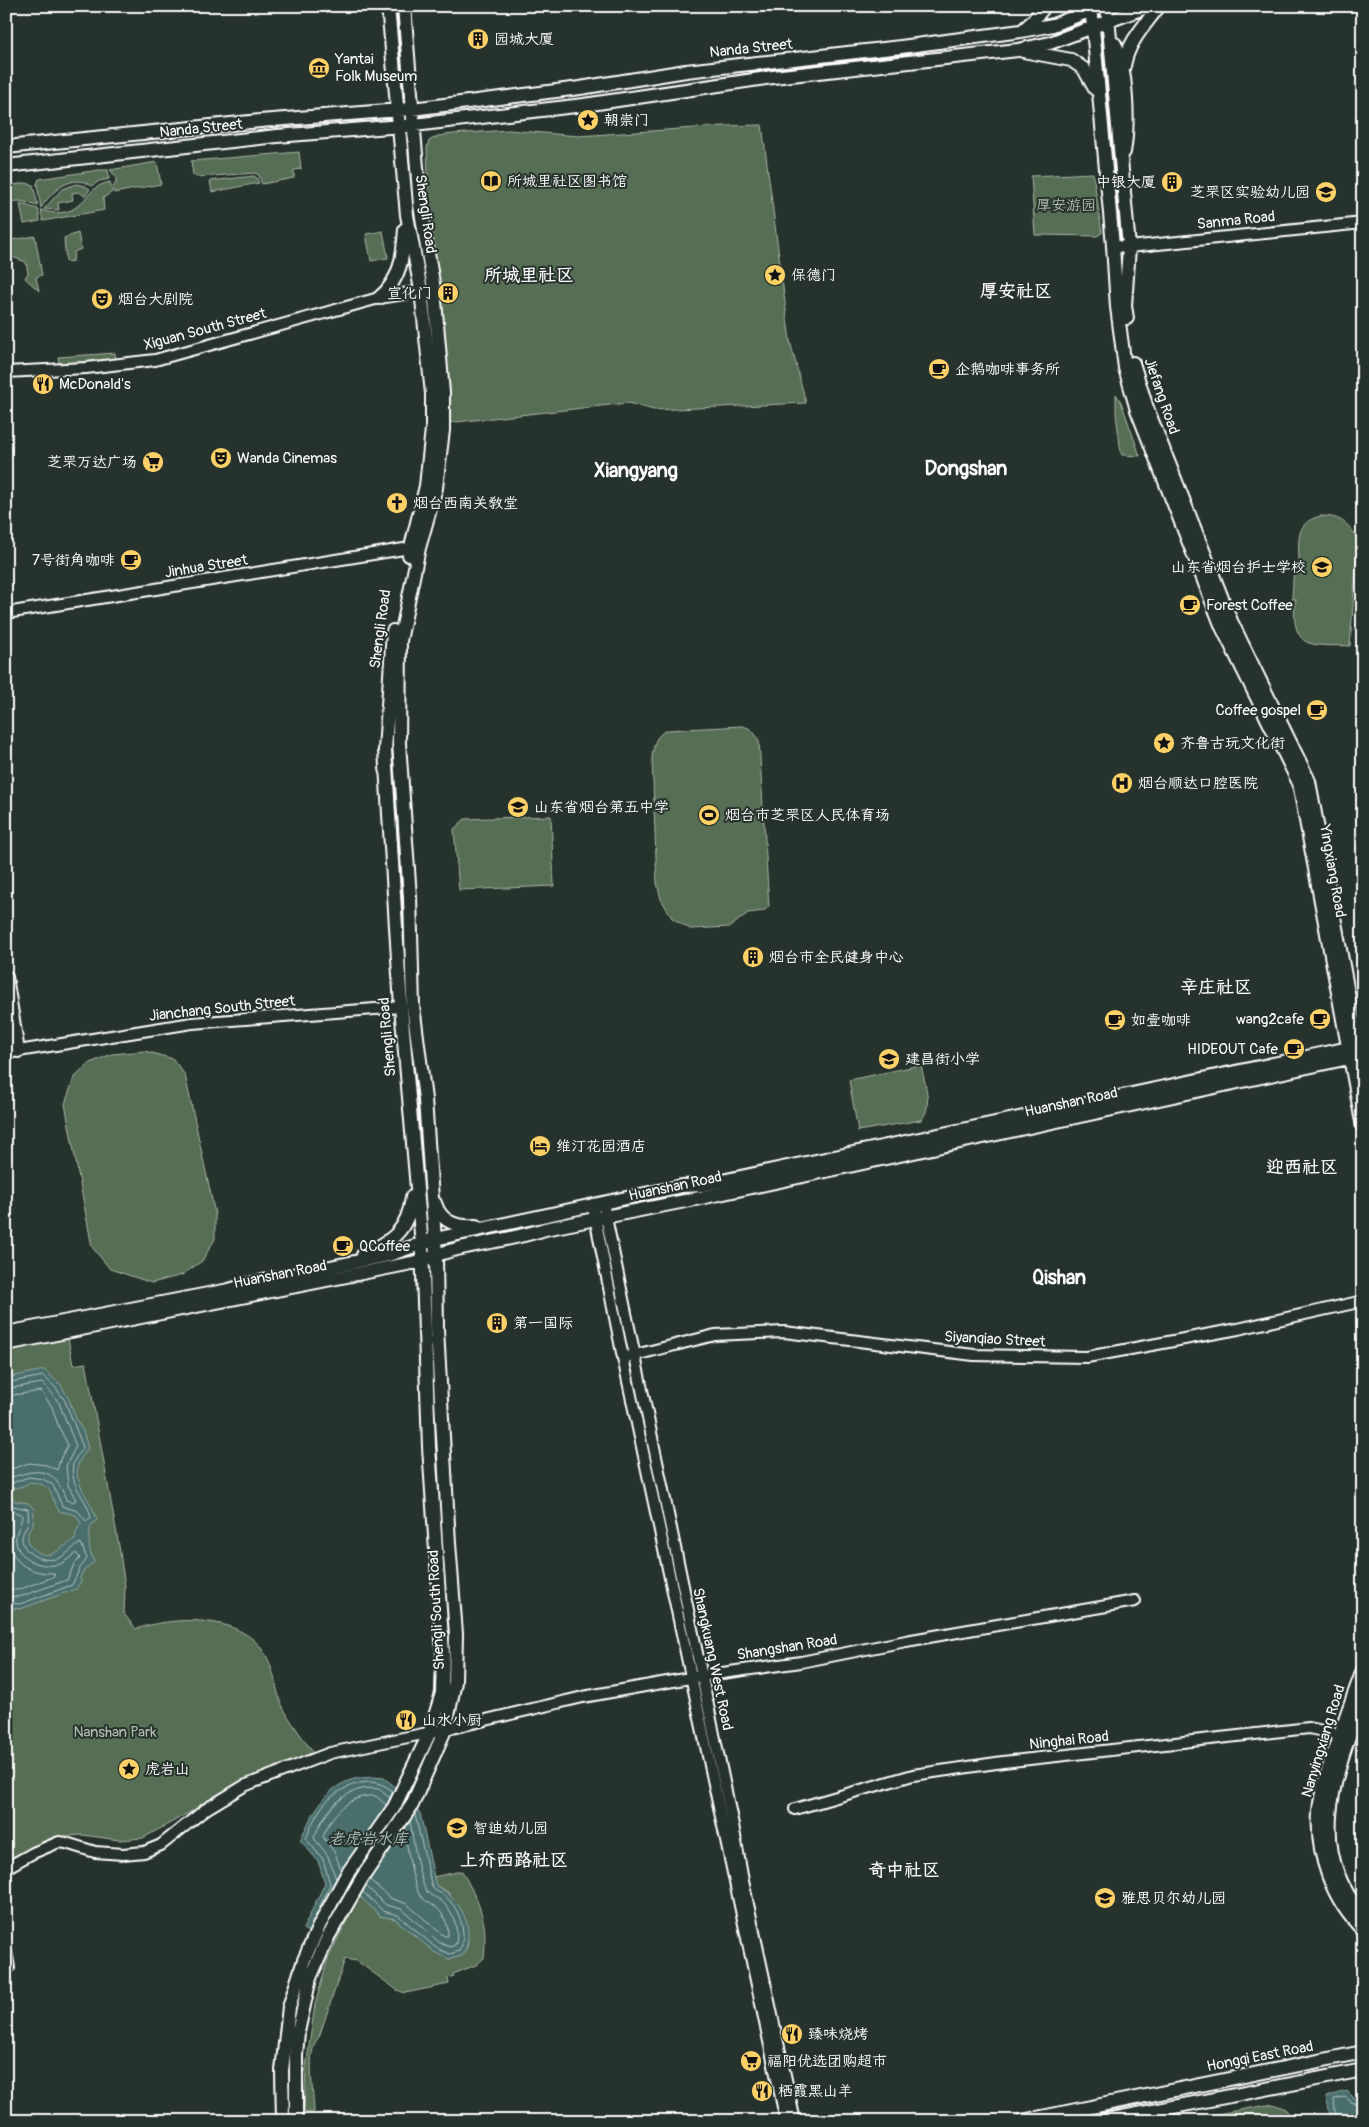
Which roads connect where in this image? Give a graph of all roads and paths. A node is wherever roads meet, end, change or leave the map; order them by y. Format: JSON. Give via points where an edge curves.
{"nodes":[{"id":1,"x":388,"y":6,"type":"edge"},
{"id":2,"x":404,"y":6,"type":"edge"},
{"id":3,"x":1045,"y":6,"type":"edge"},
{"id":4,"x":1108,"y":6,"type":"edge"},
{"id":5,"x":1149,"y":6,"type":"edge"},
{"id":6,"x":1159,"y":6,"type":"edge"},
{"id":7,"x":1094,"y":8,"type":"edge"},
{"id":8,"x":1109,"y":26,"type":"junction"},
{"id":9,"x":1092,"y":27,"type":"junction"},
{"id":10,"x":1021,"y":31,"type":"junction"},
{"id":11,"x":1018,"y":50,"type":"junction"},
{"id":12,"x":1123,"y":71,"type":"junction"},
{"id":13,"x":1098,"y":94,"type":"junction"},
{"id":14,"x":412,"y":109,"type":"junction"},
{"id":15,"x":398,"y":110,"type":"junction"},
{"id":16,"x":414,"y":125,"type":"junction"},
{"id":17,"x":399,"y":127,"type":"junction"},
{"id":18,"x":6,"y":147,"type":"edge"},
{"id":19,"x":6,"y":166,"type":"edge"},
{"id":20,"x":1121,"y":169,"type":"junction"},
{"id":21,"x":406,"y":214,"type":"junction"},
{"id":22,"x":1363,"y":223,"type":"edge"},
{"id":23,"x":1113,"y":246,"type":"junction"},
{"id":24,"x":1129,"y":246,"type":"junction"},
{"id":25,"x":428,"y":290,"type":"junction"},
{"id":26,"x":379,"y":298,"type":"junction"},
{"id":27,"x":6,"y":372,"type":"edge"},
{"id":28,"x":410,"y":548,"type":"junction"},
{"id":29,"x":6,"y":613,"type":"edge"},
{"id":30,"x":6,"y":977,"type":"edge"},
{"id":31,"x":407,"y":1007,"type":"junction"},
{"id":32,"x":1357,"y":1051,"type":"edge"},
{"id":33,"x":12,"y":1052,"type":"edge"},
{"id":34,"x":1363,"y":1074,"type":"edge"},
{"id":35,"x":1363,"y":1127,"type":"edge"},
{"id":36,"x":415,"y":1169,"type":"junction"},
{"id":37,"x":432,"y":1193,"type":"junction"},
{"id":38,"x":598,"y":1204,"type":"junction"},
{"id":39,"x":600,"y":1218,"type":"junction"},
{"id":40,"x":511,"y":1224,"type":"junction"},
{"id":41,"x":436,"y":1239,"type":"junction"},
{"id":42,"x":422,"y":1246,"type":"junction"},
{"id":43,"x":436,"y":1254,"type":"junction"},
{"id":44,"x":422,"y":1261,"type":"junction"},
{"id":45,"x":333,"y":1266,"type":"junction"},
{"id":46,"x":253,"y":1282,"type":"junction"},
{"id":47,"x":255,"y":1296,"type":"junction"},
{"id":48,"x":1363,"y":1301,"type":"edge"},
{"id":49,"x":6,"y":1333,"type":"edge"},
{"id":50,"x":6,"y":1344,"type":"edge"},
{"id":51,"x":628,"y":1357,"type":"junction"},
{"id":52,"x":1135,"y":1602,"type":"dead end"},
{"id":53,"x":1363,"y":1670,"type":"edge"},
{"id":54,"x":697,"y":1677,"type":"junction"},
{"id":55,"x":1363,"y":1698,"type":"edge"},
{"id":56,"x":445,"y":1730,"type":"junction"},
{"id":57,"x":1344,"y":1735,"type":"junction"},
{"id":58,"x":428,"y":1737,"type":"junction"},
{"id":59,"x":795,"y":1809,"type":"dead end"},
{"id":60,"x":6,"y":1868,"type":"edge"},
{"id":61,"x":1363,"y":1914,"type":"edge"},
{"id":62,"x":1363,"y":1930,"type":"edge"},
{"id":63,"x":6,"y":1951,"type":"edge"},
{"id":64,"x":9,"y":1968,"type":"dead end"},
{"id":65,"x":1363,"y":2052,"type":"edge"},
{"id":66,"x":1363,"y":2070,"type":"edge"},
{"id":67,"x":283,"y":2121,"type":"edge"},
{"id":68,"x":296,"y":2121,"type":"edge"},
{"id":69,"x":786,"y":2121,"type":"edge"},
{"id":70,"x":795,"y":2121,"type":"edge"},
{"id":71,"x":1022,"y":2121,"type":"edge"},
{"id":72,"x":1102,"y":2121,"type":"edge"}],
"edges":[{"from":1,"to":15,"type":"main road","name":"Shengli Road"},
{"from":2,"to":14,"type":"main road","name":"Shengli Road"},
{"from":3,"to":10,"type":"main road"},
{"from":4,"to":8,"type":"main road"},
{"from":5,"to":8,"type":"main road","name":"Nanda Street"},
{"from":6,"to":12,"type":"main road","via":[[1130,45]]},
{"from":7,"to":9,"type":"main road"},
{"from":7,"to":10,"type":"main road","name":"Nanda Street","via":[[1053,25]]},
{"from":8,"to":9,"type":"main road","name":"Nanda Street"},
{"from":8,"to":12,"type":"main road"},
{"from":8,"to":20,"type":"main road"},
{"from":9,"to":11,"type":"main road","name":"Nanda Street","via":[[1050,43]]},
{"from":9,"to":13,"type":"main road"},
{"from":10,"to":14,"type":"main road","name":"Nanda Street","via":[[686,71]]},
{"from":11,"to":13,"type":"main road","via":[[1071,60],[1084,69]]},
{"from":11,"to":16,"type":"main road","name":"Nanda Street","via":[[773,77],[584,105]]},
{"from":12,"to":20,"type":"main road","via":[[1128,134]]},
{"from":13,"to":23,"type":"main road"},
{"from":14,"to":15,"type":"main road","name":"Nanda Street"},
{"from":14,"to":16,"type":"main road","name":"Shengli Road"},
{"from":15,"to":17,"type":"main road","name":"Shengli Road"},
{"from":15,"to":18,"type":"main road","name":"Nanda Street"},
{"from":16,"to":17,"type":"main road","name":"Nanda Street"},
{"from":16,"to":25,"type":"main road","name":"Shengli Road"},
{"from":17,"to":19,"type":"main road","name":"Nanda Street","via":[[277,136]]},
{"from":17,"to":21,"type":"main road","name":"Shengli Road"},
{"from":20,"to":24,"type":"main road"},
{"from":21,"to":25,"type":"main road","name":"Shengli Road"},
{"from":21,"to":26,"type":"main road","via":[[398,275]]},
{"from":22,"to":24,"type":"street","name":"Sanma Road"},
{"from":23,"to":24,"type":"street","name":"Sanma Road"},
{"from":23,"to":32,"type":"main road","name":"Yingxiang Road","via":[[1125,368],[1137,410],[1222,627],[1299,783]]},
{"from":24,"to":32,"type":"main road","name":"Yingxiang Road","via":[[1125,306],[1134,367],[1147,408],[1232,621],[1309,781]]},
{"from":25,"to":26,"type":"street","name":"Xiguan South Street"},
{"from":25,"to":28,"type":"main road","name":"Shengli Road","via":[[432,429],[426,486]]},
{"from":25,"to":31,"type":"main road","name":"Shengli Road","via":[[443,393],[443,430],[436,488],[419,548],[400,641],[399,743],[410,897]]},
{"from":26,"to":27,"type":"street","name":"Xiguan South Street","via":[[155,360]]},
{"from":28,"to":29,"type":"street","name":"Jinhua Street"},
{"from":28,"to":31,"type":"main road","name":"Shengli Road","via":[[392,640],[386,750]]},
{"from":30,"to":33,"type":"main road"},
{"from":31,"to":33,"type":"street","name":"Jianchang South Street","via":[[192,1023]]},
{"from":31,"to":36,"type":"main road","name":"Shengli Road"},
{"from":31,"to":37,"type":"main road","name":"Shengli Road","via":[[425,1098]]},
{"from":32,"to":34,"type":"main road"},
{"from":32,"to":35,"type":"main road"},
{"from":32,"to":38,"type":"main road","name":"Huanshan Road","via":[[704,1186],[682,1186]]},
{"from":32,"to":39,"type":"main road","name":"Huanshan Road"},
{"from":36,"to":42,"type":"main road","name":"Shengli Road"},
{"from":36,"to":45,"type":"main road","via":[[411,1209],[398,1234],[360,1257]]},
{"from":37,"to":40,"type":"main road","via":[[439,1214],[452,1224]]},
{"from":37,"to":41,"type":"main road","name":"Shengli Road"},
{"from":38,"to":39,"type":"street","name":"Shangkuang West Road"},
{"from":38,"to":40,"type":"main road","name":"Huanshan Road"},
{"from":39,"to":43,"type":"main road","name":"Huanshan Road"},
{"from":39,"to":51,"type":"street","name":"Shangkuang West Road"},
{"from":40,"to":41,"type":"main road","name":"Huanshan Road"},
{"from":41,"to":42,"type":"main road","name":"Huanshan Road"},
{"from":41,"to":43,"type":"main road","name":"Shengli South Road"},
{"from":42,"to":44,"type":"main road","name":"Shengli Road"},
{"from":42,"to":45,"type":"main road","name":"Huanshan Road"},
{"from":43,"to":44,"type":"main road","name":"Huanshan Road"},
{"from":43,"to":56,"type":"main road","name":"Shengli South Road","via":[[437,1329],[456,1634],[455,1682]]},
{"from":44,"to":47,"type":"main road","name":"Huanshan Road"},
{"from":44,"to":58,"type":"main road","name":"Shengli South Road","via":[[429,1447],[443,1654],[442,1693]]},
{"from":45,"to":46,"type":"main road","name":"Huanshan Road"},
{"from":46,"to":47,"type":"main road"},
{"from":46,"to":49,"type":"main road","name":"Huanshan Road","via":[[229,1290]]},
{"from":47,"to":50,"type":"main road","name":"Huanshan Road"},
{"from":48,"to":51,"type":"street","name":"Siyanqiao Street","via":[[1238,1329],[1087,1357],[974,1356],[784,1332],[715,1335]]},
{"from":51,"to":54,"type":"street","name":"Shangkuang West Road"},
{"from":52,"to":54,"type":"street","name":"Shangshan Road","via":[[800,1662]]},
{"from":53,"to":57,"type":"main road","name":"Nanyingxiang Road"},
{"from":54,"to":56,"type":"street","name":"Shangshan Road","via":[[583,1698]]},
{"from":54,"to":69,"type":"street","name":"Shangkuang West Road"},
{"from":54,"to":70,"type":"street","name":"Shangkuang West Road","via":[[733,1825]]},
{"from":55,"to":57,"type":"main road","name":"Nanyingxiang Road"},
{"from":56,"to":58,"type":"street","name":"Shangshan Road"},
{"from":56,"to":68,"type":"main road","name":"Shengli South Road","via":[[412,1805],[362,1878],[328,1937],[310,1978],[298,2032]]},
{"from":57,"to":59,"type":"street","name":"Ninghai Road","via":[[1309,1728],[1003,1762],[913,1775]]},
{"from":57,"to":61,"type":"main road","name":"Nanyingxiang Road","via":[[1329,1810],[1329,1831],[1344,1887]]},
{"from":57,"to":62,"type":"main road","name":"Nanyingxiang Road","via":[[1322,1787],[1319,1832],[1334,1889]]},
{"from":58,"to":60,"type":"street","name":"Shangshan Road","via":[[330,1753],[244,1786],[206,1809],[161,1845],[144,1852],[95,1852],[59,1842]]},
{"from":58,"to":67,"type":"main road","name":"Shengli South Road","via":[[394,1807],[347,1874],[304,1960],[289,2007],[282,2070]]},
{"from":63,"to":64,"type":"street"},
{"from":65,"to":71,"type":"main road","name":"Hongqi East Road"},
{"from":66,"to":72,"type":"main road"}]}
